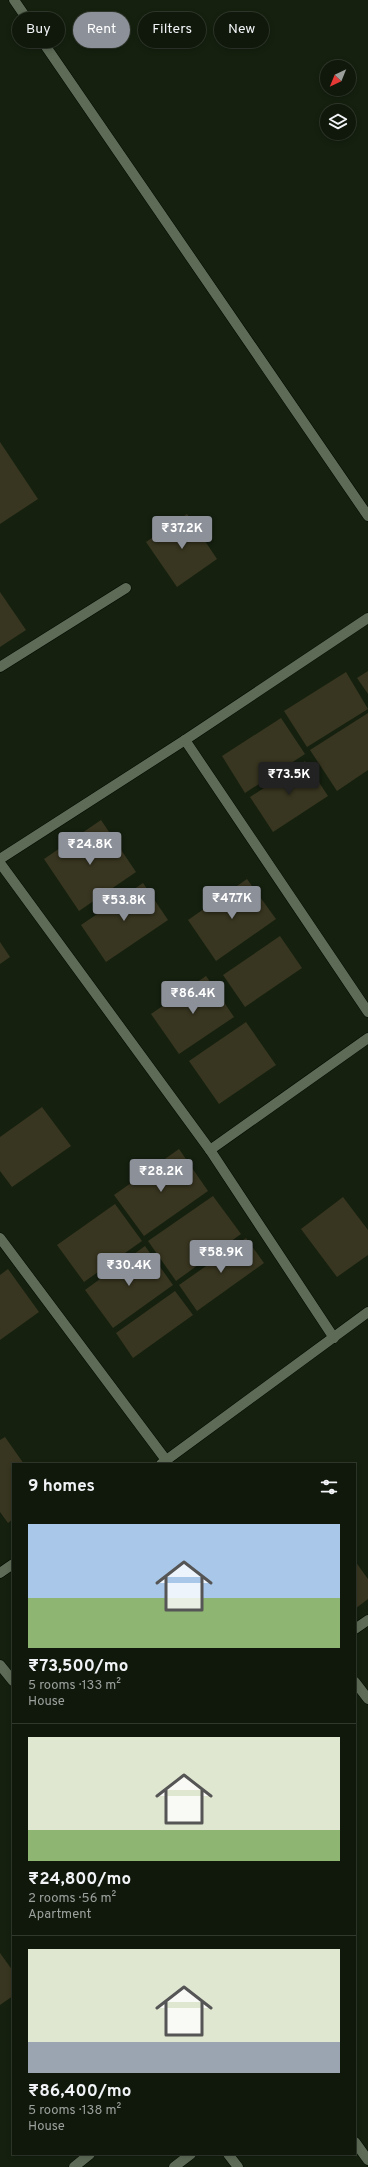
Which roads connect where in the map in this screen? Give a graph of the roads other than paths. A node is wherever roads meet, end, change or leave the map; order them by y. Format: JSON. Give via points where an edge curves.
{"nodes":[{"id":1,"x":14,"y":0,"type":"edge"},
{"id":2,"x":368,"y":516,"type":"edge"},
{"id":3,"x":126,"y":588,"type":"dead end"},
{"id":4,"x":368,"y":618,"type":"edge"},
{"id":5,"x":0,"y":667,"type":"edge"},
{"id":6,"x":185,"y":740,"type":"junction"},
{"id":7,"x":0,"y":859,"type":"edge"},
{"id":8,"x":0,"y":863,"type":"edge"},
{"id":9,"x":368,"y":1012,"type":"edge"},
{"id":10,"x":368,"y":1038,"type":"edge"},
{"id":11,"x":210,"y":1150,"type":"junction"},
{"id":12,"x":0,"y":1238,"type":"edge"},
{"id":13,"x":368,"y":1312,"type":"edge"},
{"id":14,"x":334,"y":1338,"type":"junction"},
{"id":15,"x":163,"y":1462,"type":"edge"},
{"id":16,"x":12,"y":1565,"type":"edge"},
{"id":17,"x":0,"y":1573,"type":"edge"},
{"id":18,"x":368,"y":1620,"type":"edge"},
{"id":19,"x":356,"y":1628,"type":"edge"},
{"id":20,"x":0,"y":1665,"type":"edge"},
{"id":21,"x":12,"y":1680,"type":"edge"},
{"id":22,"x":356,"y":1683,"type":"edge"},
{"id":23,"x":368,"y":1699,"type":"edge"},
{"id":24,"x":356,"y":2143,"type":"edge"},
{"id":25,"x":89,"y":2155,"type":"edge"},
{"id":26,"x":190,"y":2155,"type":"edge"},
{"id":27,"x":229,"y":2155,"type":"edge"},
{"id":28,"x":368,"y":2160,"type":"edge"},
{"id":29,"x":74,"y":2167,"type":"edge"},
{"id":30,"x":174,"y":2167,"type":"edge"},
{"id":31,"x":238,"y":2167,"type":"edge"}],
"edges":[{"from":1,"to":2,"type":"street"},
{"from":3,"to":5,"type":"street"},
{"from":4,"to":6,"type":"street"},
{"from":6,"to":7,"type":"street"},
{"from":6,"to":9,"type":"street"},
{"from":8,"to":11,"type":"street"},
{"from":10,"to":11,"type":"street"},
{"from":11,"to":14,"type":"street"},
{"from":12,"to":15,"type":"street"},
{"from":13,"to":14,"type":"street"},
{"from":14,"to":15,"type":"street"},
{"from":16,"to":17,"type":"street"},
{"from":18,"to":19,"type":"street"},
{"from":20,"to":21,"type":"street"},
{"from":22,"to":23,"type":"street"},
{"from":24,"to":28,"type":"street"},
{"from":25,"to":29,"type":"street"},
{"from":26,"to":30,"type":"street"},
{"from":27,"to":31,"type":"street"}]}
